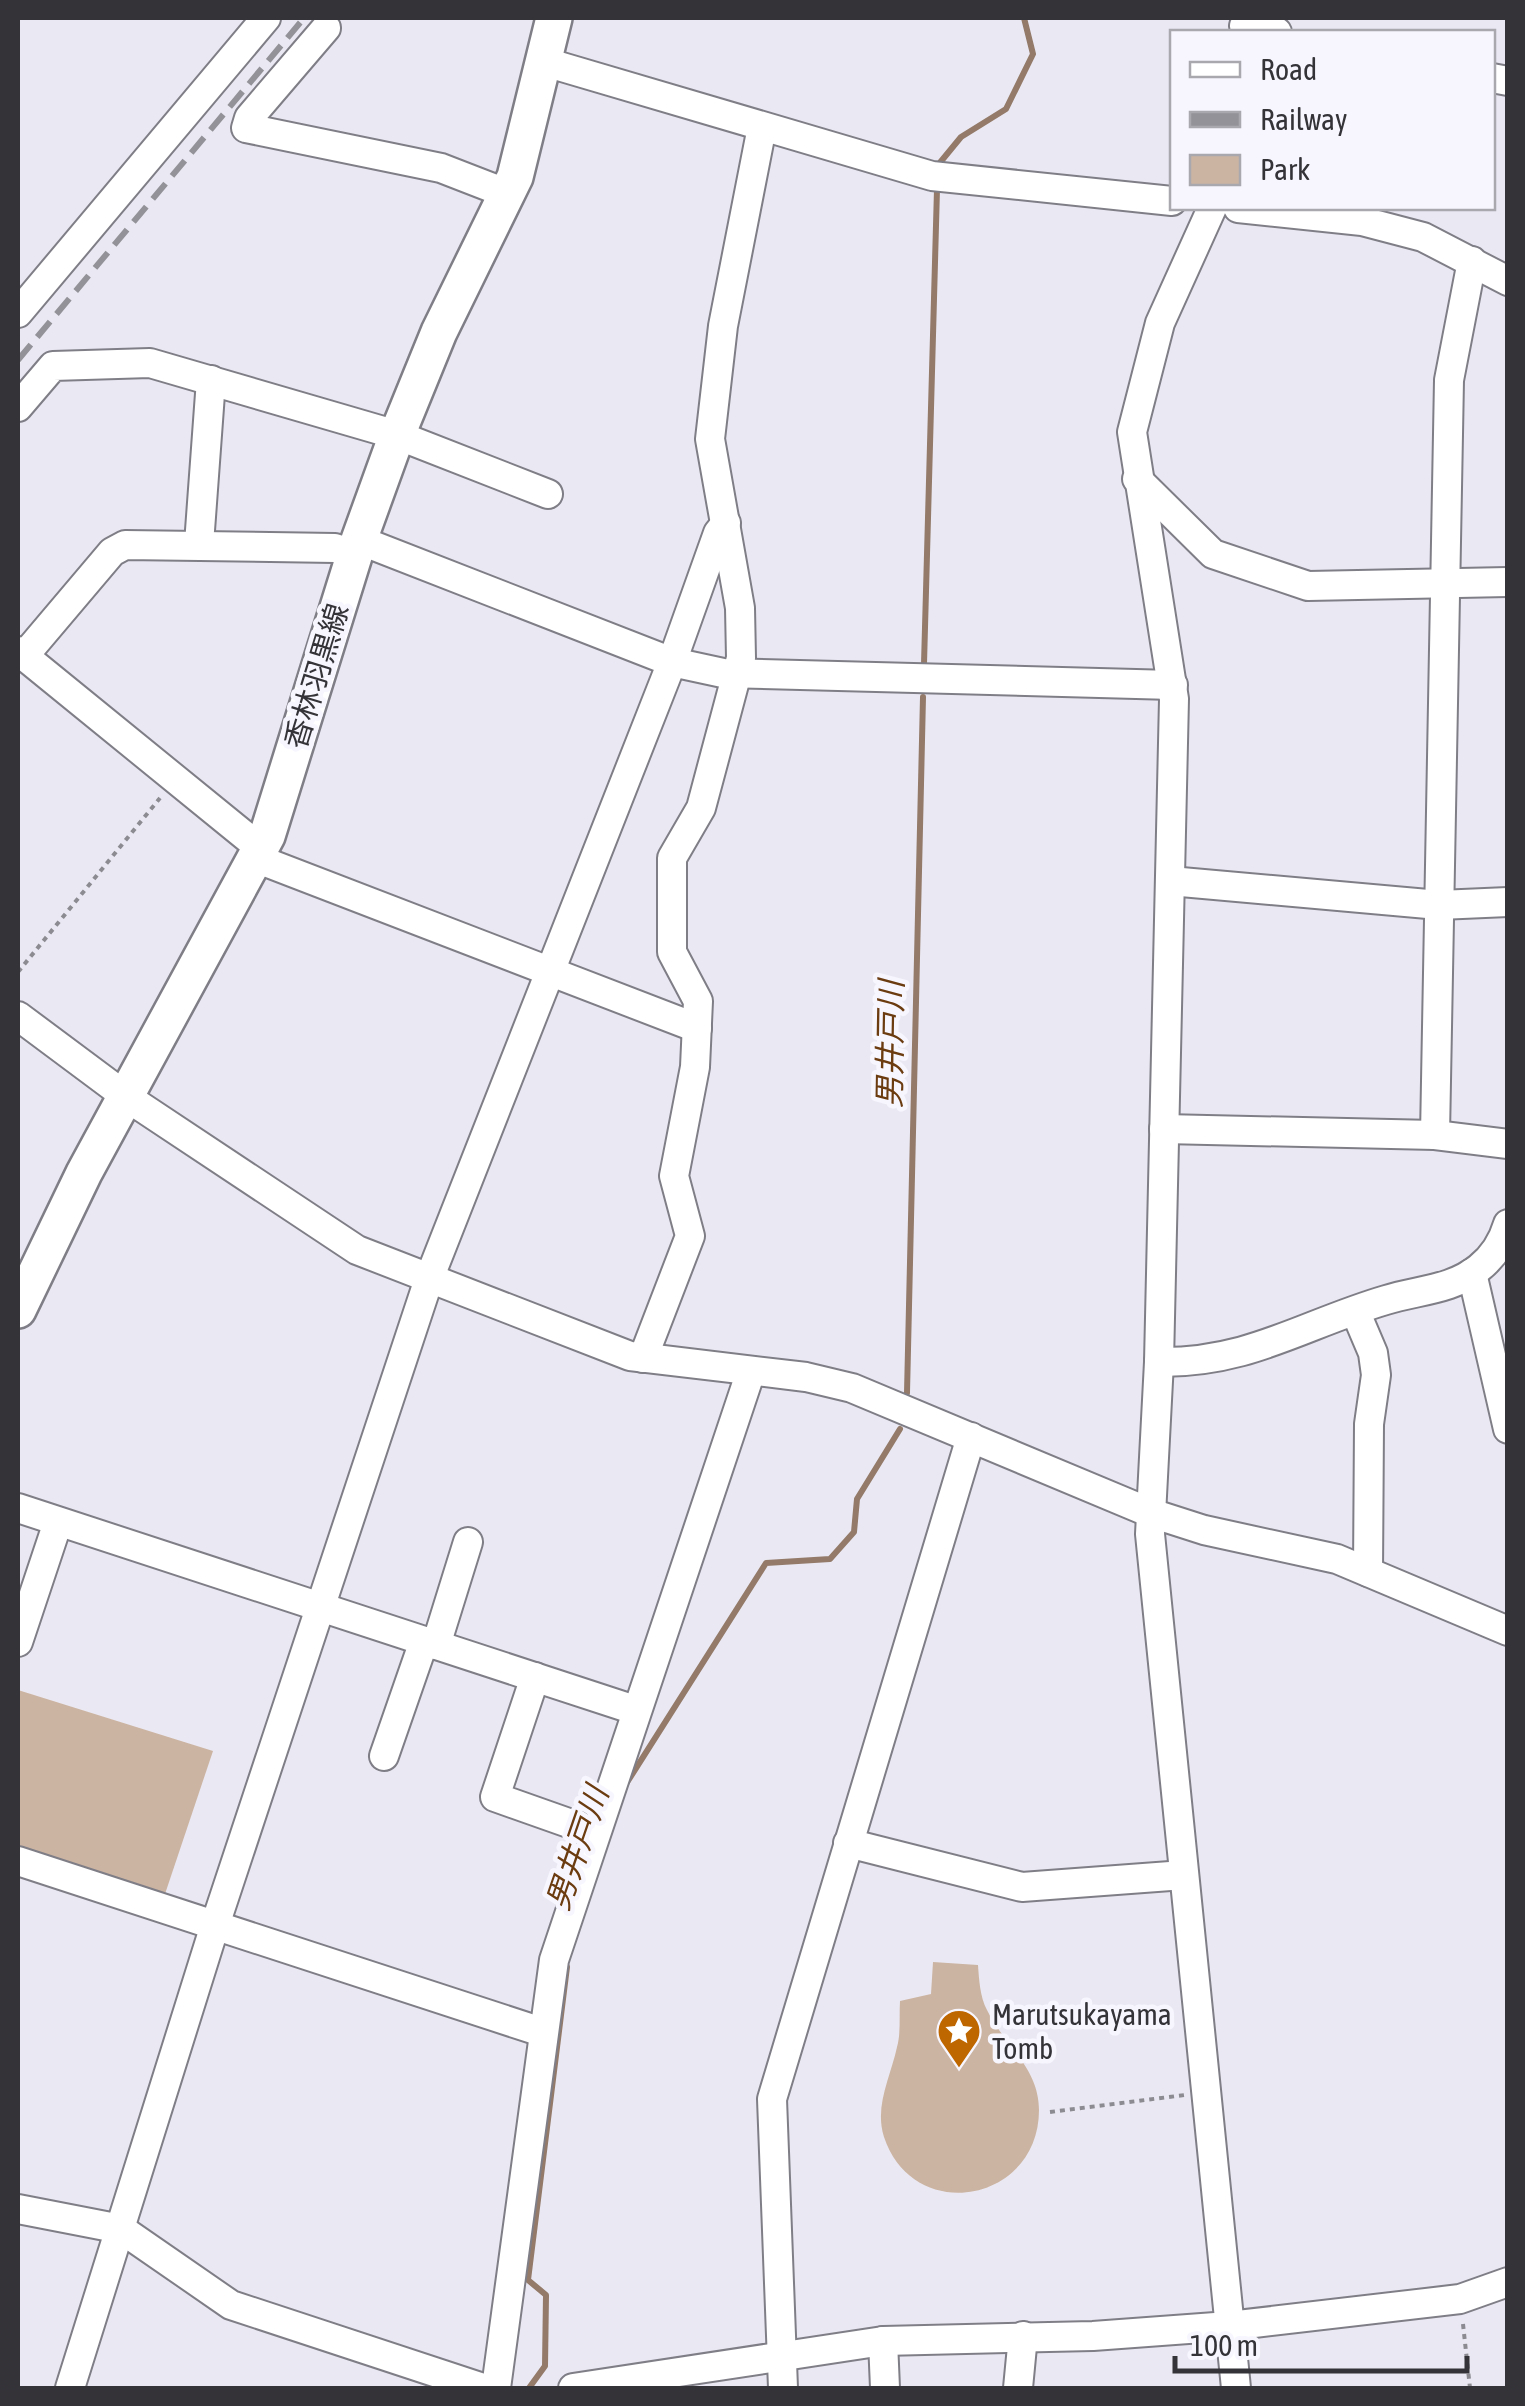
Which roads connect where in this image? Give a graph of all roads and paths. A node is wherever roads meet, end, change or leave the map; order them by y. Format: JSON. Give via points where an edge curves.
{"nodes":[{"id":1,"x":266,"y":18,"type":"edge"},
{"id":2,"x":554,"y":18,"type":"edge"},
{"id":3,"x":326,"y":28,"type":"dead end"},
{"id":4,"x":545,"y":62,"type":"junction"},
{"id":5,"x":762,"y":127,"type":"junction"},
{"id":6,"x":508,"y":194,"type":"junction"},
{"id":7,"x":1170,"y":200,"type":"edge"},
{"id":8,"x":1211,"y":210,"type":"edge"},
{"id":9,"x":1279,"y":210,"type":"edge"},
{"id":10,"x":1362,"y":214,"type":"edge"},
{"id":11,"x":1472,"y":261,"type":"junction"},
{"id":12,"x":1508,"y":281,"type":"edge"},
{"id":13,"x":18,"y":313,"type":"edge"},
{"id":14,"x":211,"y":380,"type":"junction"},
{"id":15,"x":18,"y":408,"type":"edge"},
{"id":16,"x":397,"y":435,"type":"junction"},
{"id":17,"x":1137,"y":480,"type":"junction"},
{"id":18,"x":548,"y":494,"type":"dead end"},
{"id":19,"x":726,"y":524,"type":"junction"},
{"id":20,"x":199,"y":544,"type":"junction"},
{"id":21,"x":356,"y":547,"type":"junction"},
{"id":22,"x":1508,"y":582,"type":"edge"},
{"id":23,"x":1447,"y":584,"type":"junction"},
{"id":24,"x":21,"y":654,"type":"edge"},
{"id":25,"x":672,"y":662,"type":"junction"},
{"id":26,"x":739,"y":675,"type":"junction"},
{"id":27,"x":1173,"y":685,"type":"junction"},
{"id":28,"x":174,"y":781,"type":"junction"},
{"id":29,"x":258,"y":853,"type":"junction"},
{"id":30,"x":1170,"y":881,"type":"junction"},
{"id":31,"x":1508,"y":902,"type":"edge"},
{"id":32,"x":1439,"y":905,"type":"junction"},
{"id":33,"x":18,"y":972,"type":"edge"},
{"id":34,"x":550,"y":972,"type":"junction"},
{"id":35,"x":18,"y":1016,"type":"edge"},
{"id":36,"x":697,"y":1028,"type":"junction"},
{"id":37,"x":128,"y":1098,"type":"junction"},
{"id":38,"x":1164,"y":1129,"type":"junction"},
{"id":39,"x":1436,"y":1134,"type":"junction"},
{"id":40,"x":1507,"y":1144,"type":"edge"},
{"id":41,"x":1508,"y":1166,"type":"edge"},
{"id":42,"x":1508,"y":1224,"type":"edge"},
{"id":43,"x":1472,"y":1273,"type":"junction"},
{"id":44,"x":429,"y":1280,"type":"junction"},
{"id":45,"x":1496,"y":1309,"type":"edge"},
{"id":46,"x":18,"y":1310,"type":"edge"},
{"id":47,"x":1356,"y":1312,"type":"junction"},
{"id":48,"x":644,"y":1358,"type":"junction"},
{"id":49,"x":1158,"y":1362,"type":"junction"},
{"id":50,"x":751,"y":1371,"type":"junction"},
{"id":51,"x":1508,"y":1429,"type":"edge"},
{"id":52,"x":972,"y":1438,"type":"junction"},
{"id":53,"x":18,"y":1508,"type":"edge"},
{"id":54,"x":1151,"y":1513,"type":"junction"},
{"id":55,"x":58,"y":1522,"type":"junction"},
{"id":56,"x":468,"y":1542,"type":"dead end"},
{"id":57,"x":1368,"y":1572,"type":"junction"},
{"id":58,"x":324,"y":1607,"type":"junction"},
{"id":59,"x":1508,"y":1632,"type":"edge"},
{"id":60,"x":18,"y":1642,"type":"edge"},
{"id":61,"x":430,"y":1643,"type":"junction"},
{"id":62,"x":535,"y":1677,"type":"junction"},
{"id":63,"x":635,"y":1710,"type":"junction"},
{"id":64,"x":384,"y":1756,"type":"dead end"},
{"id":65,"x":594,"y":1832,"type":"junction"},
{"id":66,"x":848,"y":1843,"type":"junction"},
{"id":67,"x":18,"y":1860,"type":"edge"},
{"id":68,"x":1184,"y":1874,"type":"junction"},
{"id":69,"x":216,"y":1922,"type":"junction"},
{"id":70,"x":542,"y":2032,"type":"junction"},
{"id":71,"x":1206,"y":2092,"type":"junction"},
{"id":72,"x":1050,"y":2112,"type":"dead end"},
{"id":73,"x":18,"y":2208,"type":"edge"},
{"id":74,"x":121,"y":2228,"type":"junction"},
{"id":75,"x":1508,"y":2282,"type":"edge"},
{"id":76,"x":1460,"y":2299,"type":"junction"},
{"id":77,"x":1229,"y":2326,"type":"junction"},
{"id":78,"x":1024,"y":2336,"type":"junction"},
{"id":79,"x":883,"y":2341,"type":"junction"},
{"id":80,"x":782,"y":2356,"type":"junction"},
{"id":81,"x":70,"y":2388,"type":"edge"},
{"id":82,"x":483,"y":2388,"type":"edge"},
{"id":83,"x":496,"y":2388,"type":"edge"},
{"id":84,"x":573,"y":2388,"type":"edge"},
{"id":85,"x":784,"y":2388,"type":"edge"},
{"id":86,"x":885,"y":2388,"type":"edge"},
{"id":87,"x":1018,"y":2388,"type":"edge"},
{"id":88,"x":1236,"y":2388,"type":"edge"},
{"id":89,"x":1470,"y":2388,"type":"edge"}],
"edges":[{"from":1,"to":13,"type":"street"},
{"from":2,"to":4,"type":"main road","name":"香林羽黒線"},
{"from":3,"to":6,"type":"street","via":[[246,128],[441,168]]},
{"from":4,"to":5,"type":"street"},
{"from":4,"to":6,"type":"main road","name":"香林羽黒線"},
{"from":5,"to":7,"type":"street","via":[[932,176]]},
{"from":5,"to":19,"type":"street","via":[[710,439]]},
{"from":6,"to":16,"type":"main road","name":"香林羽黒線"},
{"from":8,"to":17,"type":"street","via":[[1160,323],[1132,432]]},
{"from":9,"to":10,"type":"street"},
{"from":10,"to":11,"type":"street"},
{"from":11,"to":12,"type":"street"},
{"from":11,"to":23,"type":"street","via":[[1449,380]]},
{"from":14,"to":15,"type":"street","via":[[150,363],[53,366]]},
{"from":14,"to":16,"type":"street"},
{"from":14,"to":20,"type":"street"},
{"from":16,"to":18,"type":"street"},
{"from":16,"to":21,"type":"main road","name":"香林羽黒線"},
{"from":17,"to":23,"type":"street","via":[[1213,554],[1232,561],[1308,586]]},
{"from":17,"to":27,"type":"street"},
{"from":19,"to":25,"type":"street"},
{"from":19,"to":26,"type":"street","via":[[740,608]]},
{"from":20,"to":21,"type":"street"},
{"from":20,"to":24,"type":"street","via":[[125,545],[112,552]]},
{"from":21,"to":25,"type":"street"},
{"from":21,"to":29,"type":"main road","name":"香林羽黒線"},
{"from":22,"to":23,"type":"street"},
{"from":23,"to":32,"type":"street"},
{"from":24,"to":28,"type":"street"},
{"from":25,"to":26,"type":"street"},
{"from":25,"to":34,"type":"street"},
{"from":26,"to":27,"type":"street"},
{"from":26,"to":36,"type":"street","via":[[701,808],[672,858],[672,952],[698,1002]]},
{"from":27,"to":30,"type":"street"},
{"from":28,"to":29,"type":"street"},
{"from":28,"to":33,"type":"path"},
{"from":29,"to":34,"type":"street"},
{"from":29,"to":37,"type":"main road","name":"香林羽黒線"},
{"from":30,"to":32,"type":"street"},
{"from":30,"to":38,"type":"street"},
{"from":31,"to":32,"type":"street"},
{"from":32,"to":39,"type":"street"},
{"from":34,"to":36,"type":"street"},
{"from":34,"to":44,"type":"street"},
{"from":35,"to":37,"type":"street"},
{"from":36,"to":48,"type":"street","via":[[674,1176],[690,1236]]},
{"from":37,"to":44,"type":"street","via":[[336,1238]]},
{"from":37,"to":46,"type":"main road","name":"香林羽黒線"},
{"from":38,"to":39,"type":"street"},
{"from":38,"to":49,"type":"street"},
{"from":39,"to":40,"type":"street"},
{"from":40,"to":41,"type":"street"},
{"from":42,"to":43,"type":"street","via":[[1494,1253]]},
{"from":43,"to":45,"type":"street"},
{"from":43,"to":47,"type":"street"},
{"from":44,"to":48,"type":"street"},
{"from":44,"to":58,"type":"street"},
{"from":45,"to":51,"type":"street"},
{"from":47,"to":49,"type":"street","via":[[1256,1350]]},
{"from":47,"to":57,"type":"street","via":[[1376,1375],[1369,1424]]},
{"from":48,"to":50,"type":"street"},
{"from":49,"to":54,"type":"street"},
{"from":50,"to":52,"type":"street","via":[[852,1388]]},
{"from":50,"to":63,"type":"street"},
{"from":52,"to":54,"type":"street"},
{"from":52,"to":66,"type":"street"},
{"from":53,"to":55,"type":"street"},
{"from":54,"to":57,"type":"street","via":[[1315,1552]]},
{"from":54,"to":68,"type":"street"},
{"from":55,"to":58,"type":"street"},
{"from":55,"to":60,"type":"street"},
{"from":56,"to":61,"type":"street"},
{"from":57,"to":59,"type":"street"},
{"from":58,"to":61,"type":"street"},
{"from":58,"to":69,"type":"street"},
{"from":61,"to":62,"type":"street"},
{"from":61,"to":64,"type":"street"},
{"from":62,"to":63,"type":"street"},
{"from":62,"to":65,"type":"street","via":[[495,1797]]},
{"from":63,"to":65,"type":"street"},
{"from":65,"to":70,"type":"street","via":[[554,1960]]},
{"from":66,"to":68,"type":"street","via":[[1022,1888]]},
{"from":66,"to":80,"type":"street","via":[[772,2099]]},
{"from":67,"to":69,"type":"street"},
{"from":68,"to":71,"type":"street"},
{"from":69,"to":70,"type":"street"},
{"from":69,"to":74,"type":"street"},
{"from":70,"to":83,"type":"street"},
{"from":71,"to":72,"type":"path"},
{"from":71,"to":77,"type":"street"},
{"from":73,"to":74,"type":"street"},
{"from":74,"to":81,"type":"street"},
{"from":74,"to":82,"type":"street","via":[[232,2304]]},
{"from":75,"to":76,"type":"street"},
{"from":76,"to":77,"type":"street"},
{"from":76,"to":89,"type":"path"},
{"from":77,"to":78,"type":"street"},
{"from":77,"to":88,"type":"street"},
{"from":78,"to":79,"type":"street"},
{"from":78,"to":87,"type":"street"},
{"from":79,"to":80,"type":"street"},
{"from":79,"to":86,"type":"street"},
{"from":80,"to":84,"type":"street"},
{"from":80,"to":85,"type":"street"}]}
